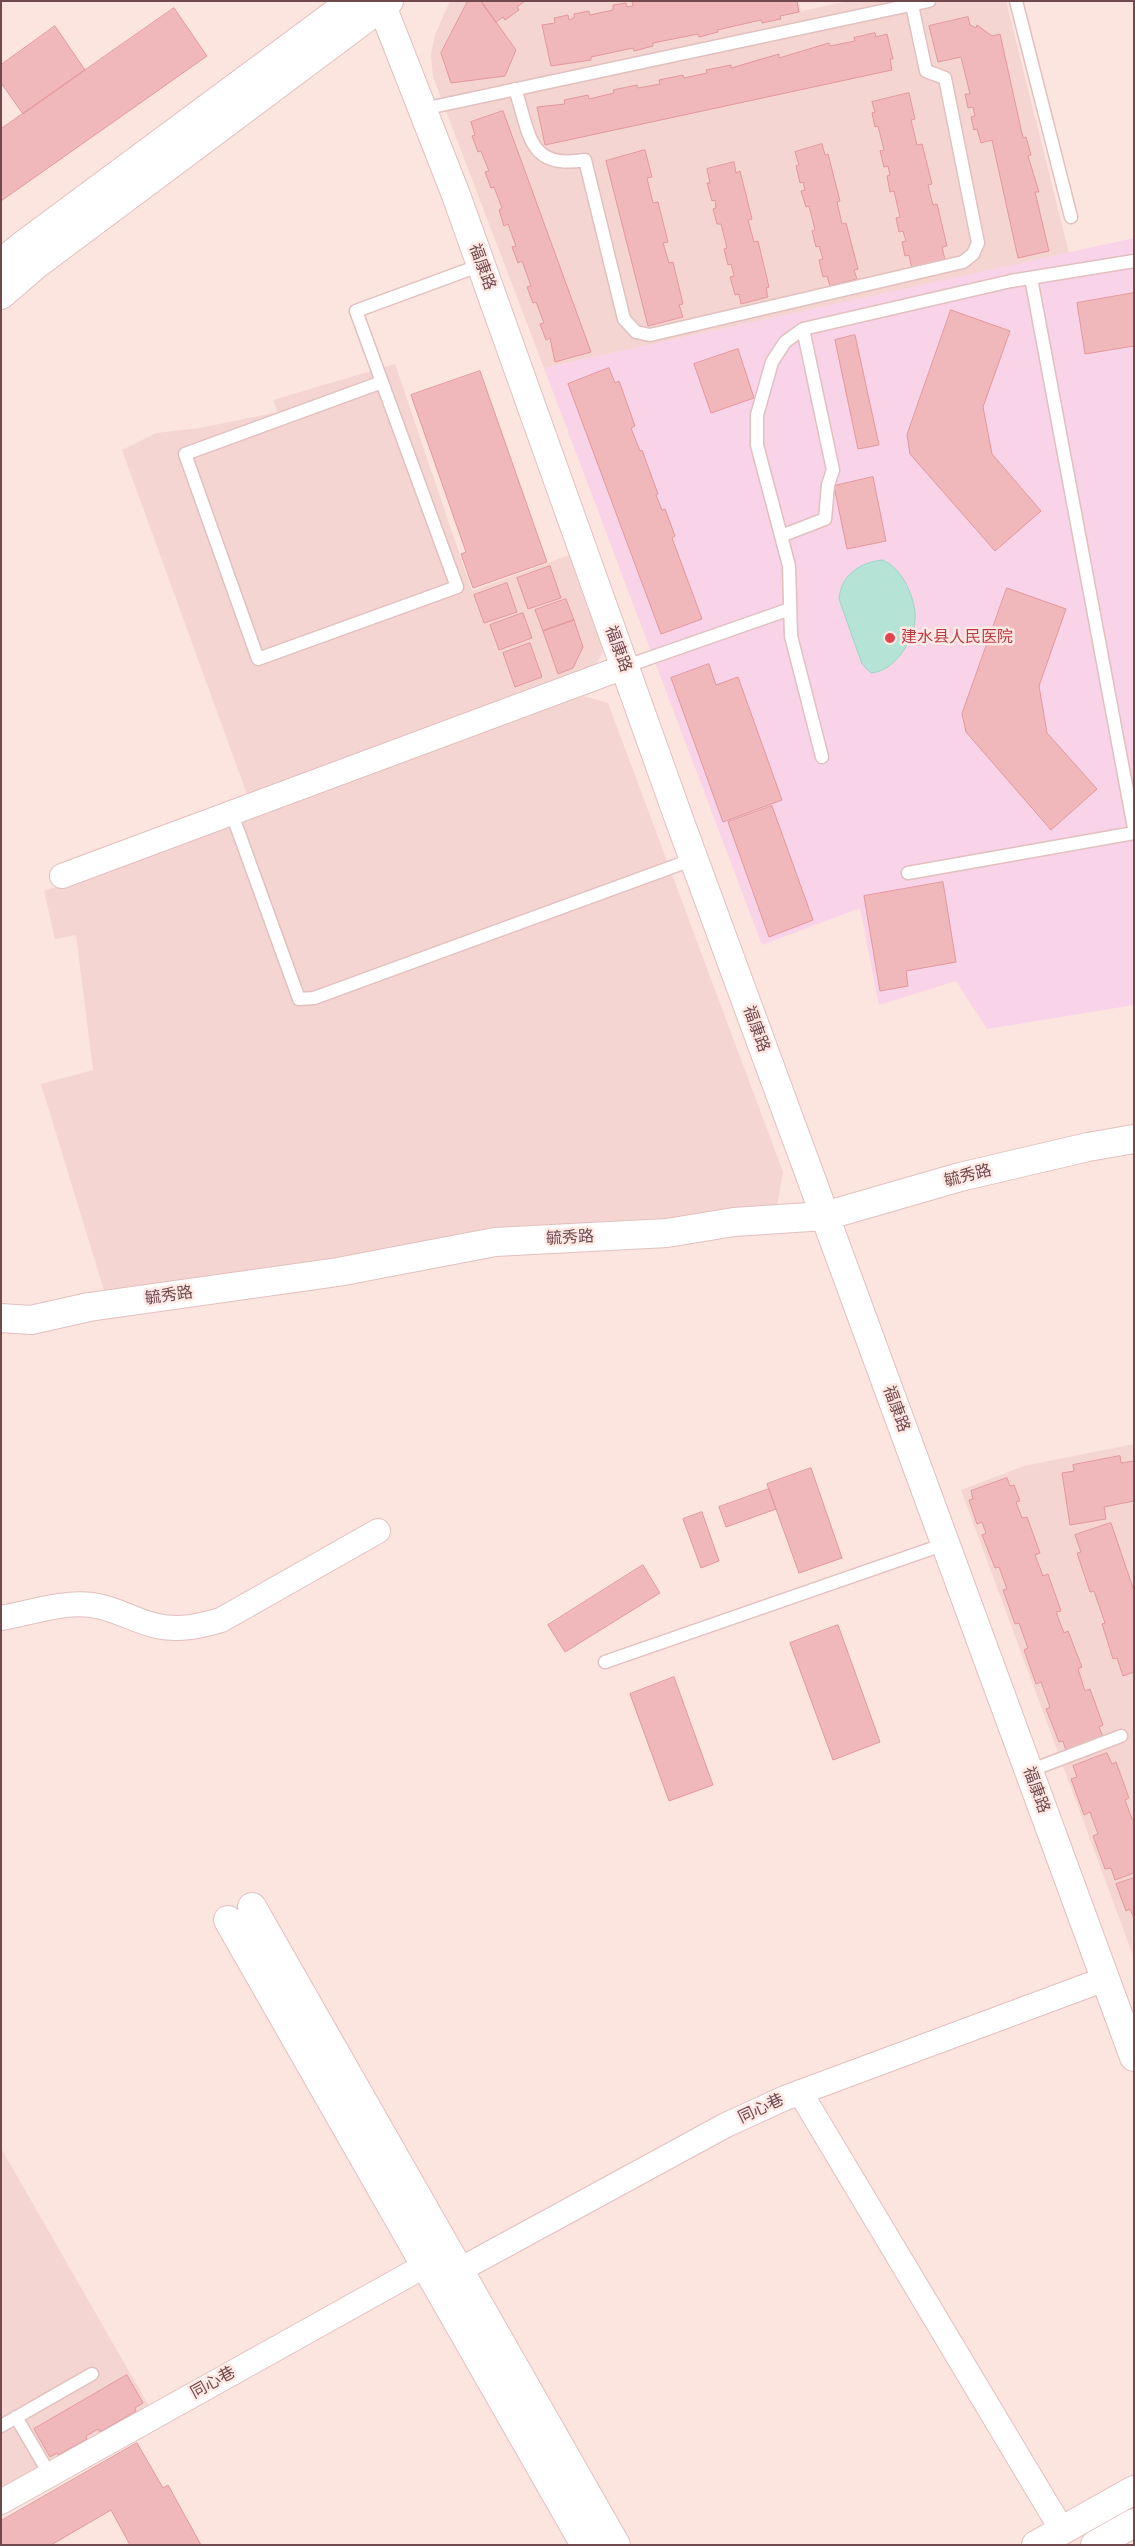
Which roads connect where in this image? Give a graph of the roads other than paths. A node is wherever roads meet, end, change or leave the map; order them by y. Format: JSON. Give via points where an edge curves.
{"nodes":[{"id":1,"x":352,"y":1,"type":"edge"},
{"id":2,"x":929,"y":1,"type":"edge"},
{"id":3,"x":1016,"y":1,"type":"edge"},
{"id":4,"x":384,"y":3,"type":"edge"},
{"id":5,"x":912,"y":5,"type":"junction"},
{"id":6,"x":515,"y":89,"type":"junction"},
{"id":7,"x":423,"y":109,"type":"junction"},
{"id":8,"x":1071,"y":217,"type":"dead end"},
{"id":9,"x":1134,"y":261,"type":"edge"},
{"id":10,"x":1,"y":264,"type":"edge"},
{"id":11,"x":481,"y":265,"type":"junction"},
{"id":12,"x":1031,"y":278,"type":"junction"},
{"id":13,"x":1,"y":295,"type":"edge"},
{"id":14,"x":803,"y":329,"type":"junction"},
{"id":15,"x":382,"y":382,"type":"junction"},
{"id":16,"x":781,"y":536,"type":"junction"},
{"id":17,"x":790,"y":609,"type":"junction"},
{"id":18,"x":624,"y":667,"type":"junction"},
{"id":19,"x":822,"y":757,"type":"dead end"},
{"id":20,"x":232,"y":814,"type":"junction"},
{"id":21,"x":1134,"y":828,"type":"edge"},
{"id":22,"x":1134,"y":832,"type":"edge"},
{"id":23,"x":694,"y":859,"type":"junction"},
{"id":24,"x":908,"y":874,"type":"dead end"},
{"id":25,"x":62,"y":876,"type":"dead end"},
{"id":26,"x":1134,"y":1139,"type":"edge"},
{"id":27,"x":825,"y":1216,"type":"junction"},
{"id":28,"x":1,"y":1318,"type":"edge"},
{"id":29,"x":378,"y":1531,"type":"dead end"},
{"id":30,"x":945,"y":1544,"type":"junction"},
{"id":31,"x":1,"y":1618,"type":"edge"},
{"id":32,"x":605,"y":1662,"type":"dead end"},
{"id":33,"x":1121,"y":1736,"type":"dead end"},
{"id":34,"x":1029,"y":1771,"type":"junction"},
{"id":35,"x":252,"y":1907,"type":"dead end"},
{"id":36,"x":228,"y":1920,"type":"dead end"},
{"id":37,"x":1105,"y":1979,"type":"junction"},
{"id":38,"x":1134,"y":2057,"type":"edge"},
{"id":39,"x":800,"y":2092,"type":"junction"},
{"id":40,"x":460,"y":2270,"type":"junction"},
{"id":41,"x":431,"y":2274,"type":"junction"},
{"id":42,"x":92,"y":2374,"type":"dead end"},
{"id":43,"x":16,"y":2417,"type":"junction"},
{"id":44,"x":1,"y":2426,"type":"edge"},
{"id":45,"x":50,"y":2475,"type":"junction"},
{"id":46,"x":1134,"y":2490,"type":"edge"},
{"id":47,"x":1,"y":2502,"type":"edge"},
{"id":48,"x":1134,"y":2523,"type":"edge"},
{"id":49,"x":1062,"y":2530,"type":"junction"},
{"id":50,"x":585,"y":2545,"type":"edge"},
{"id":51,"x":616,"y":2545,"type":"edge"},
{"id":52,"x":1036,"y":2545,"type":"edge"},
{"id":53,"x":1095,"y":2545,"type":"edge"}],
"edges":[{"from":1,"to":10,"type":"street"},
{"from":2,"to":5,"type":"lane"},
{"from":3,"to":8,"type":"lane"},
{"from":4,"to":7,"type":"street","name":"福康路"},
{"from":4,"to":13,"type":"street","via":[[37,264]]},
{"from":5,"to":6,"type":"lane"},
{"from":5,"to":6,"type":"lane","via":[[926,71],[945,78],[978,243],[973,254],[963,262],[650,335],[636,332],[624,319],[585,160],[548,160],[538,152]]},
{"from":6,"to":7,"type":"lane"},
{"from":7,"to":11,"type":"street","name":"福康路"},
{"from":9,"to":12,"type":"lane"},
{"from":11,"to":15,"type":"lane","via":[[356,311]]},
{"from":11,"to":18,"type":"street","name":"福康路"},
{"from":12,"to":14,"type":"lane"},
{"from":12,"to":21,"type":"lane"},
{"from":14,"to":16,"type":"lane","via":[[785,342],[772,362],[757,415],[757,446]]},
{"from":14,"to":16,"type":"lane","via":[[833,470],[828,485],[825,519]]},
{"from":15,"to":15,"type":"lane","via":[[185,454],[258,659],[457,587]]},
{"from":16,"to":17,"type":"lane","via":[[788,566]]},
{"from":17,"to":18,"type":"lane"},
{"from":17,"to":19,"type":"lane","via":[[791,636]]},
{"from":18,"to":20,"type":"street"},
{"from":18,"to":23,"type":"street","name":"福康路"},
{"from":20,"to":23,"type":"lane","via":[[299,1000],[314,998]]},
{"from":20,"to":25,"type":"street"},
{"from":22,"to":24,"type":"lane"},
{"from":23,"to":27,"type":"street","name":"福康路"},
{"from":26,"to":27,"type":"street","name":"毓秀路","via":[[960,1177]]},
{"from":27,"to":28,"type":"street","name":"毓秀路","via":[[734,1222],[667,1233],[495,1242],[338,1272],[89,1307],[31,1320]]},
{"from":27,"to":30,"type":"street","name":"福康路"},
{"from":29,"to":31,"type":"street","via":[[221,1620],[196,1627],[158,1626],[90,1605]]},
{"from":30,"to":32,"type":"lane"},
{"from":30,"to":34,"type":"street","name":"福康路"},
{"from":33,"to":34,"type":"lane"},
{"from":34,"to":37,"type":"street","name":"福康路"},
{"from":35,"to":40,"type":"street"},
{"from":36,"to":41,"type":"street"},
{"from":37,"to":38,"type":"street","name":"福康路"},
{"from":37,"to":39,"type":"street","name":"同心巷"},
{"from":39,"to":40,"type":"street","name":"同心巷","via":[[726,2125]]},
{"from":39,"to":49,"type":"street"},
{"from":40,"to":41,"type":"street","name":"同心巷"},
{"from":40,"to":51,"type":"street"},
{"from":41,"to":45,"type":"street","name":"同心巷"},
{"from":41,"to":50,"type":"street"},
{"from":42,"to":43,"type":"lane"},
{"from":43,"to":44,"type":"lane"},
{"from":43,"to":45,"type":"lane"},
{"from":45,"to":47,"type":"street","name":"同心巷"},
{"from":46,"to":49,"type":"street"},
{"from":48,"to":53,"type":"street"},
{"from":49,"to":52,"type":"street"}]}
